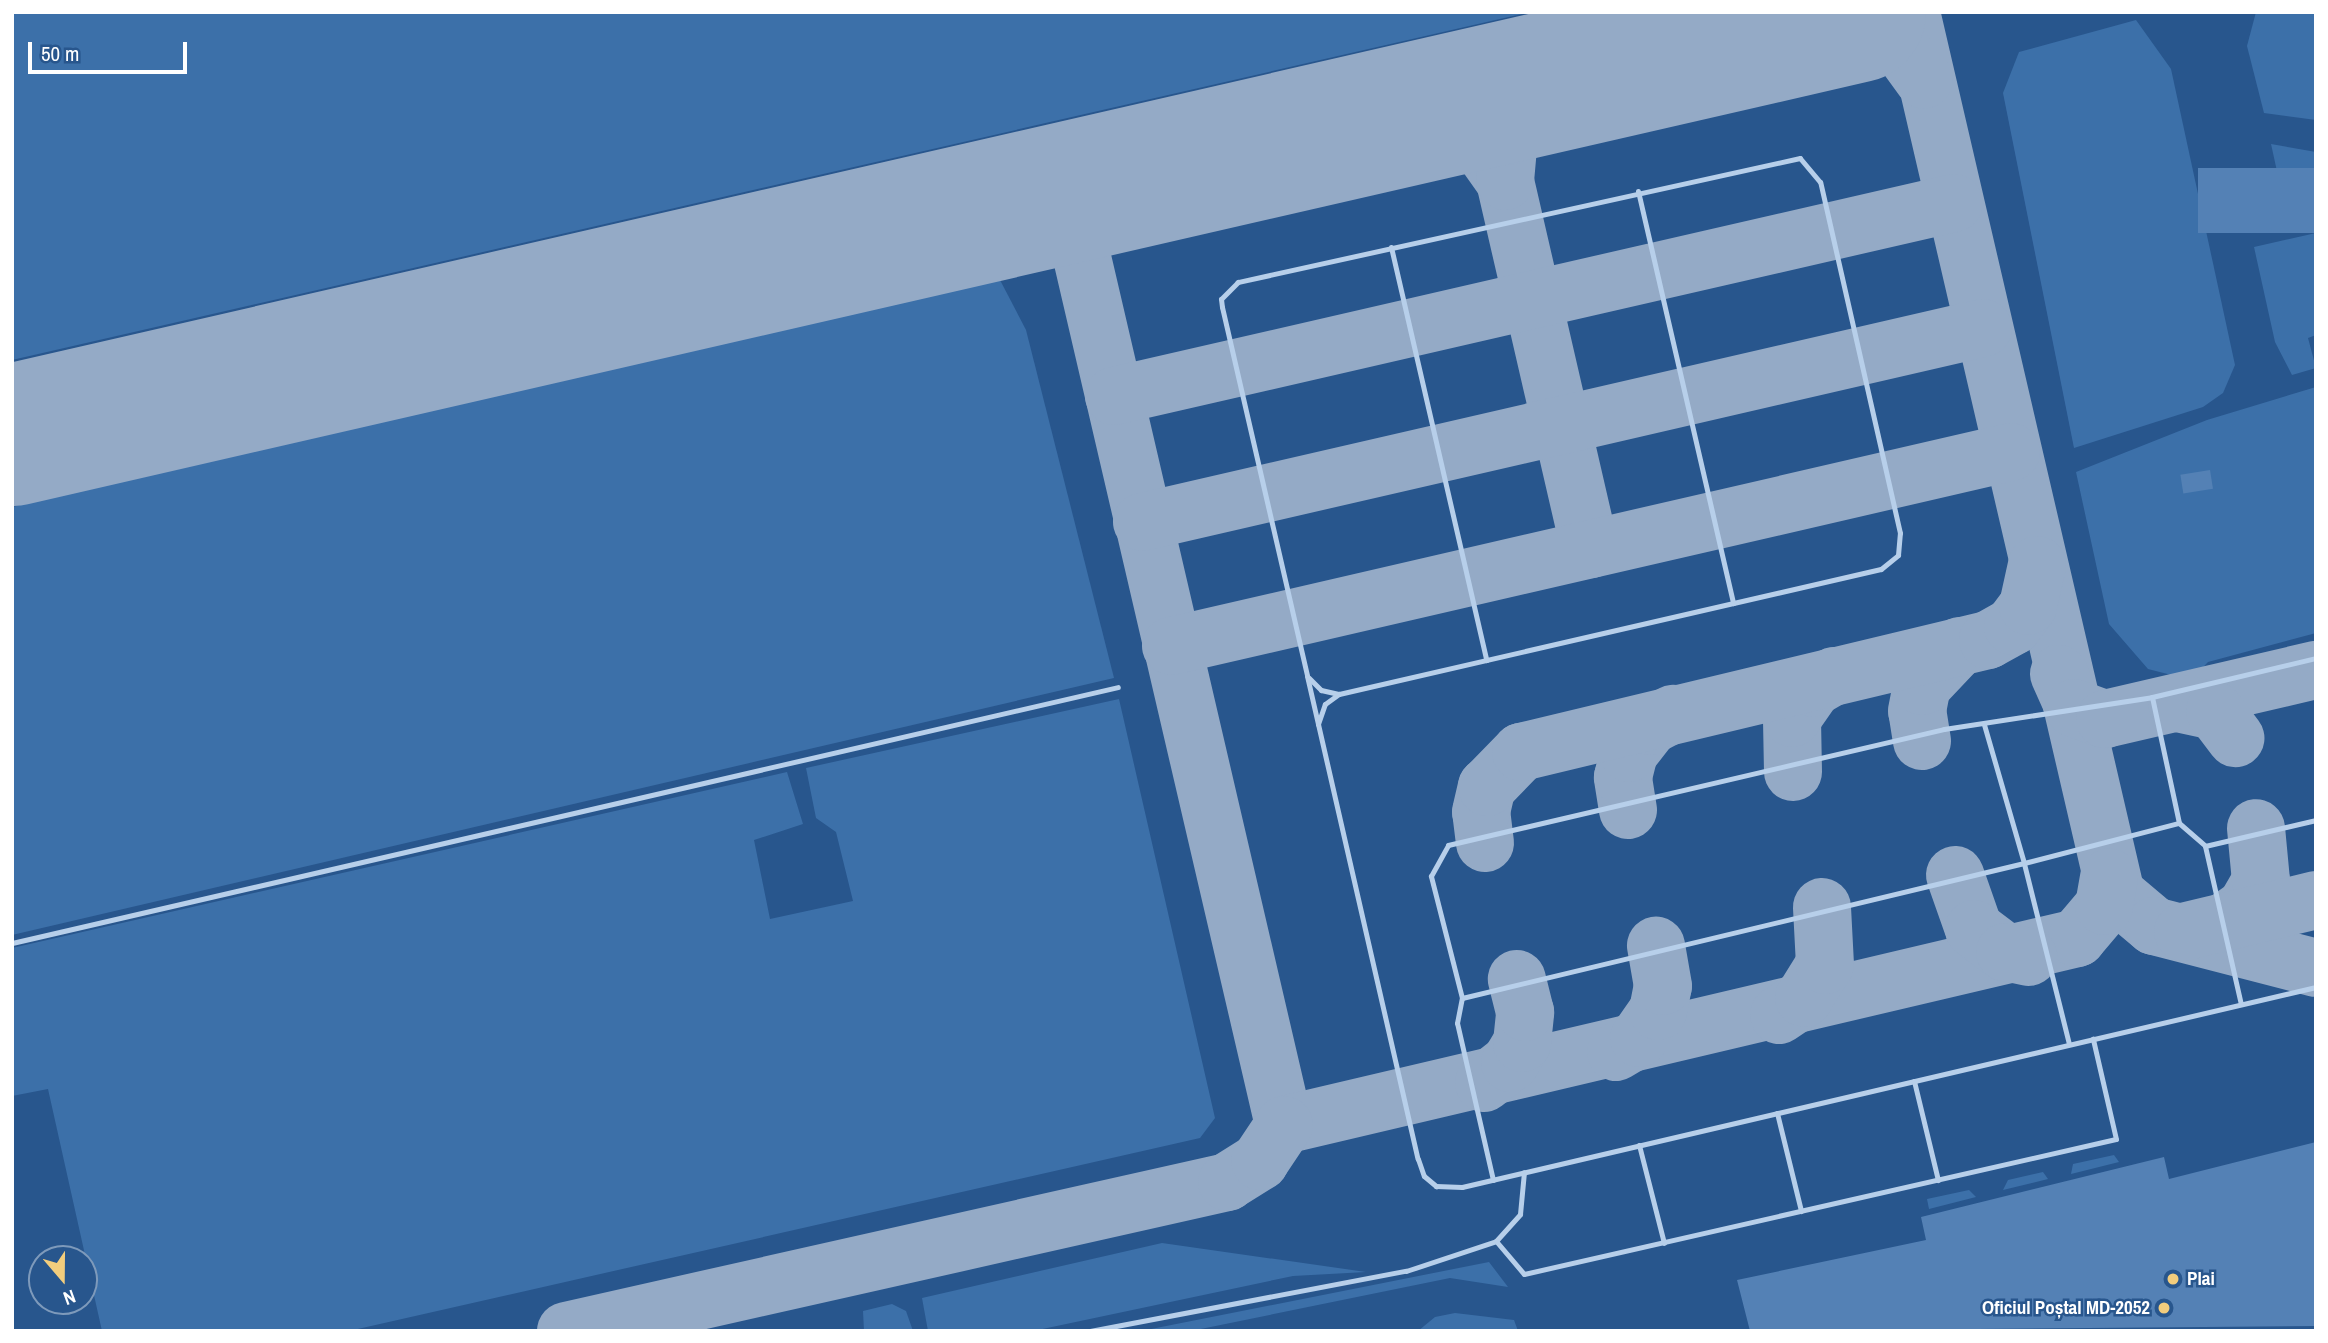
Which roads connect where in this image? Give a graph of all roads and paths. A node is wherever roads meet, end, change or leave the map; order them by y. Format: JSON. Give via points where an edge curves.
{"nodes":[{"id":1,"x":1637,"y":191,"type":"junction"},
{"id":2,"x":1391,"y":247,"type":"junction"},
{"id":3,"x":1733,"y":603,"type":"junction"},
{"id":4,"x":2316,"y":659,"type":"edge"},
{"id":5,"x":1486,"y":660,"type":"junction"},
{"id":6,"x":1307,"y":676,"type":"junction"},
{"id":7,"x":1118,"y":687,"type":"dead end"},
{"id":8,"x":1339,"y":694,"type":"junction"},
{"id":9,"x":2152,"y":697,"type":"junction"},
{"id":10,"x":1318,"y":724,"type":"junction"},
{"id":11,"x":1984,"y":724,"type":"junction"},
{"id":12,"x":2316,"y":820,"type":"edge"},
{"id":13,"x":2179,"y":823,"type":"junction"},
{"id":14,"x":2204,"y":846,"type":"junction"},
{"id":15,"x":2024,"y":863,"type":"junction"},
{"id":16,"x":12,"y":943,"type":"edge"},
{"id":17,"x":2316,"y":987,"type":"edge"},
{"id":18,"x":1462,"y":998,"type":"junction"},
{"id":19,"x":2241,"y":1004,"type":"junction"},
{"id":20,"x":2093,"y":1039,"type":"junction"},
{"id":21,"x":2069,"y":1044,"type":"junction"},
{"id":22,"x":1914,"y":1081,"type":"junction"},
{"id":23,"x":1777,"y":1113,"type":"junction"},
{"id":24,"x":1639,"y":1145,"type":"junction"},
{"id":25,"x":1524,"y":1172,"type":"junction"},
{"id":26,"x":1493,"y":1180,"type":"junction"},
{"id":27,"x":1938,"y":1180,"type":"junction"},
{"id":28,"x":1801,"y":1211,"type":"junction"},
{"id":29,"x":1496,"y":1241,"type":"junction"},
{"id":30,"x":1664,"y":1242,"type":"junction"},
{"id":31,"x":1090,"y":1331,"type":"edge"}],
"edges":[{"from":1,"to":2,"type":"lane"},
{"from":1,"to":3,"type":"lane"},
{"from":1,"to":3,"type":"lane","via":[[1788,157],[1810,164],[1823,196],[1900,544],[1881,569]]},
{"from":2,"to":5,"type":"lane"},
{"from":2,"to":6,"type":"lane","via":[[1238,282],[1221,299]]},
{"from":3,"to":5,"type":"lane"},
{"from":4,"to":9,"type":"lane"},
{"from":5,"to":8,"type":"lane"},
{"from":6,"to":8,"type":"lane","via":[[1321,690]]},
{"from":6,"to":10,"type":"lane"},
{"from":7,"to":16,"type":"lane"},
{"from":8,"to":10,"type":"lane","via":[[1325,704]]},
{"from":9,"to":11,"type":"lane"},
{"from":9,"to":13,"type":"lane"},
{"from":10,"to":26,"type":"lane","via":[[1424,1176],[1448,1189]]},
{"from":11,"to":15,"type":"lane"},
{"from":11,"to":18,"type":"lane","via":[[1448,845],[1431,876]]},
{"from":12,"to":14,"type":"lane"},
{"from":13,"to":14,"type":"lane"},
{"from":13,"to":15,"type":"lane"},
{"from":14,"to":19,"type":"lane"},
{"from":15,"to":18,"type":"lane"},
{"from":15,"to":21,"type":"lane"},
{"from":17,"to":19,"type":"lane"},
{"from":18,"to":26,"type":"lane","via":[[1457,1023]]},
{"from":19,"to":20,"type":"lane"},
{"from":20,"to":21,"type":"lane"},
{"from":20,"to":27,"type":"lane","via":[[2116,1139]]},
{"from":21,"to":22,"type":"lane"},
{"from":22,"to":23,"type":"lane"},
{"from":22,"to":27,"type":"lane"},
{"from":23,"to":24,"type":"lane"},
{"from":23,"to":28,"type":"lane"},
{"from":24,"to":25,"type":"lane"},
{"from":24,"to":30,"type":"lane"},
{"from":25,"to":26,"type":"lane"},
{"from":25,"to":29,"type":"lane","via":[[1520,1214]]},
{"from":27,"to":28,"type":"lane"},
{"from":28,"to":30,"type":"lane"},
{"from":29,"to":30,"type":"lane","via":[[1524,1274]]},
{"from":29,"to":31,"type":"lane","via":[[1406,1271]]}]}
